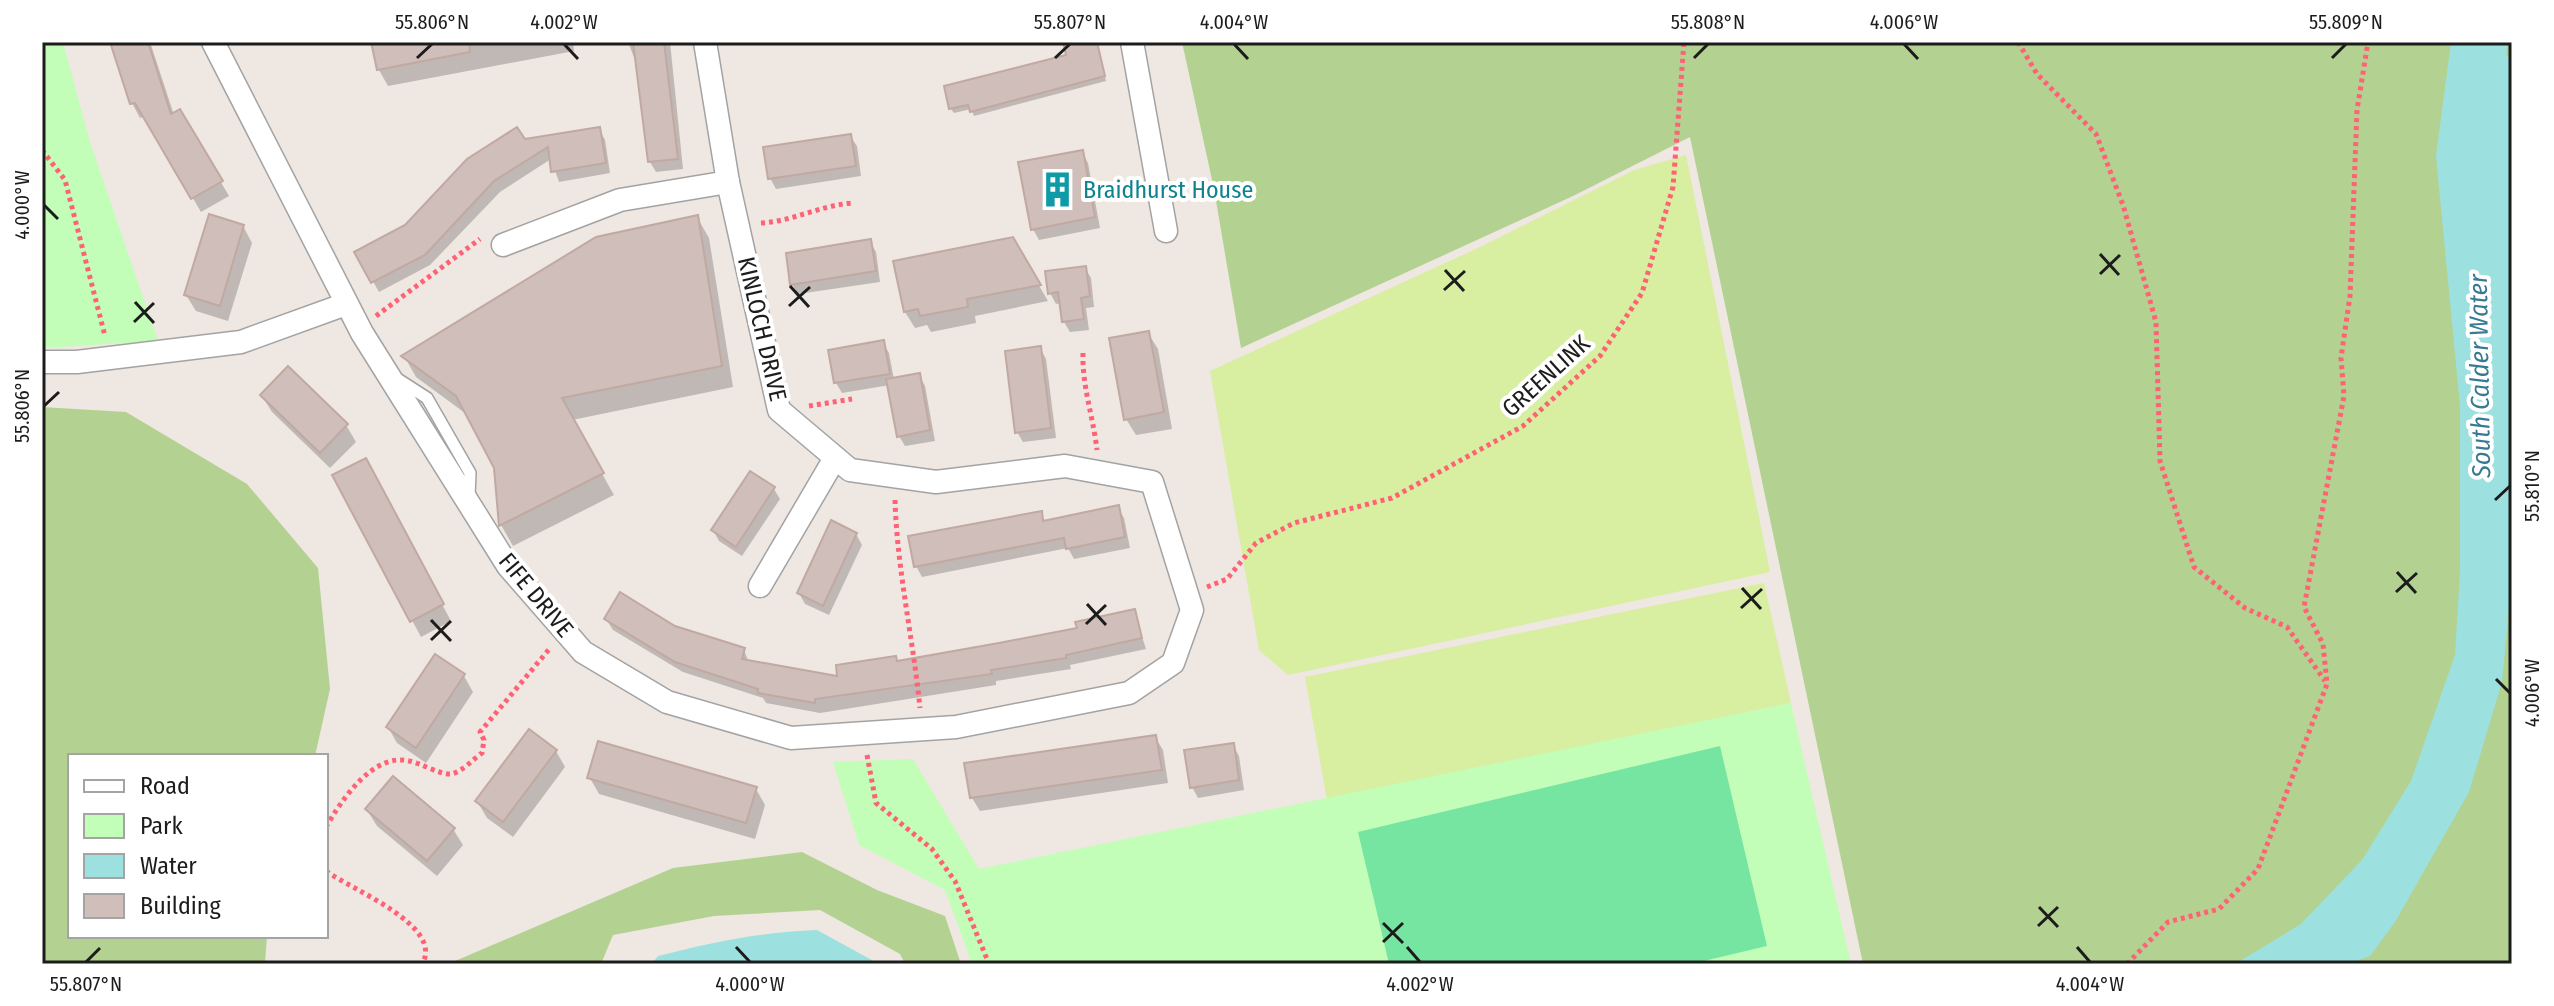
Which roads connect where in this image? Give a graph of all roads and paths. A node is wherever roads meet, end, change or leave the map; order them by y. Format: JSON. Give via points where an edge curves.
{"nodes":[{"id":1,"x":213,"y":42,"type":"edge"},
{"id":2,"x":1132,"y":42,"type":"edge"},
{"id":3,"x":1684,"y":42,"type":"edge"},
{"id":4,"x":2018,"y":42,"type":"edge"},
{"id":5,"x":2368,"y":42,"type":"edge"},
{"id":6,"x":709,"y":43,"type":"edge"},
{"id":7,"x":42,"y":150,"type":"edge"},
{"id":8,"x":728,"y":182,"type":"junction"},
{"id":9,"x":853,"y":203,"type":"dead end"},
{"id":10,"x":738,"y":224,"type":"junction"},
{"id":11,"x":1166,"y":231,"type":"dead end"},
{"id":12,"x":503,"y":245,"type":"joint"},
{"id":13,"x":346,"y":304,"type":"junction"},
{"id":14,"x":359,"y":327,"type":"junction"},
{"id":15,"x":1083,"y":353,"type":"dead end"},
{"id":16,"x":110,"y":358,"type":"junction"},
{"id":17,"x":42,"y":362,"type":"edge"},
{"id":18,"x":852,"y":399,"type":"dead end"},
{"id":19,"x":779,"y":410,"type":"junction"},
{"id":20,"x":835,"y":458,"type":"junction"},
{"id":21,"x":1100,"y":473,"type":"junction"},
{"id":22,"x":895,"y":477,"type":"junction"},
{"id":23,"x":760,"y":586,"type":"dead end"},
{"id":24,"x":1187,"y":596,"type":"junction"},
{"id":25,"x":565,"y":631,"type":"junction"},
{"id":26,"x":2327,"y":684,"type":"junction"},
{"id":27,"x":1129,"y":693,"type":"joint"},
{"id":28,"x":921,"y":729,"type":"junction"},
{"id":29,"x":863,"y":733,"type":"junction"},
{"id":30,"x":328,"y":824,"type":"edge"},
{"id":31,"x":328,"y":872,"type":"edge"},
{"id":32,"x":422,"y":964,"type":"edge"},
{"id":33,"x":989,"y":964,"type":"edge"},
{"id":34,"x":2127,"y":964,"type":"edge"}],
"edges":[{"from":1,"to":13,"type":"street","name":"FIFE DRIVE"},
{"from":2,"to":11,"type":"street"},
{"from":3,"to":24,"type":"path","name":"GREENLINK","via":[[1673,187],[1642,293],[1600,356],[1523,426],[1392,498],[1294,523],[1256,543],[1227,579]]},
{"from":4,"to":26,"type":"path","via":[[2037,74],[2096,134],[2123,205],[2156,322],[2160,461],[2194,567],[2245,608],[2287,627]]},
{"from":5,"to":26,"type":"path","via":[[2357,110],[2350,296],[2341,358],[2344,396],[2304,607],[2323,644]]},
{"from":6,"to":8,"type":"street","name":"KINLOCH DRIVE"},
{"from":7,"to":16,"type":"path","via":[[65,180]]},
{"from":8,"to":10,"type":"street","name":"KINLOCH DRIVE"},
{"from":8,"to":12,"type":"street","via":[[620,200]]},
{"from":9,"to":10,"type":"path","via":[[827,205],[781,221]]},
{"from":10,"to":19,"type":"street","name":"KINLOCH DRIVE"},
{"from":12,"to":14,"type":"path","via":[[484,237]]},
{"from":13,"to":14,"type":"street","name":"FIFE DRIVE"},
{"from":13,"to":16,"type":"street","via":[[241,342]]},
{"from":14,"to":25,"type":"street","name":"FIFE DRIVE","via":[[508,566]]},
{"from":15,"to":21,"type":"path","via":[[1082,384],[1090,402]]},
{"from":16,"to":17,"type":"street"},
{"from":18,"to":19,"type":"path"},
{"from":19,"to":20,"type":"street","name":"KINLOCH DRIVE"},
{"from":20,"to":22,"type":"street","name":"KINLOCH DRIVE","via":[[850,470]]},
{"from":20,"to":23,"type":"street"},
{"from":21,"to":22,"type":"street","name":"KINLOCH DRIVE","via":[[1065,466],[936,482]]},
{"from":21,"to":24,"type":"street","name":"KINLOCH DRIVE","via":[[1152,482]]},
{"from":22,"to":28,"type":"path","via":[[896,542]]},
{"from":24,"to":27,"type":"street","name":"KINLOCH DRIVE","via":[[1192,610],[1173,663]]},
{"from":25,"to":29,"type":"street","name":"FIFE DRIVE","via":[[583,652],[667,702],[791,738]]},
{"from":25,"to":30,"type":"path","via":[[480,732],[482,753],[449,775],[401,759],[388,762],[348,794]]},
{"from":26,"to":34,"type":"path","via":[[2258,869],[2219,909],[2168,922]]},
{"from":27,"to":28,"type":"street","name":"FIFE DRIVE"},
{"from":28,"to":29,"type":"street","name":"FIFE DRIVE"},
{"from":29,"to":33,"type":"path","via":[[876,803],[932,849],[955,881]]},
{"from":31,"to":32,"type":"path","via":[[417,926],[428,954]]}]}
